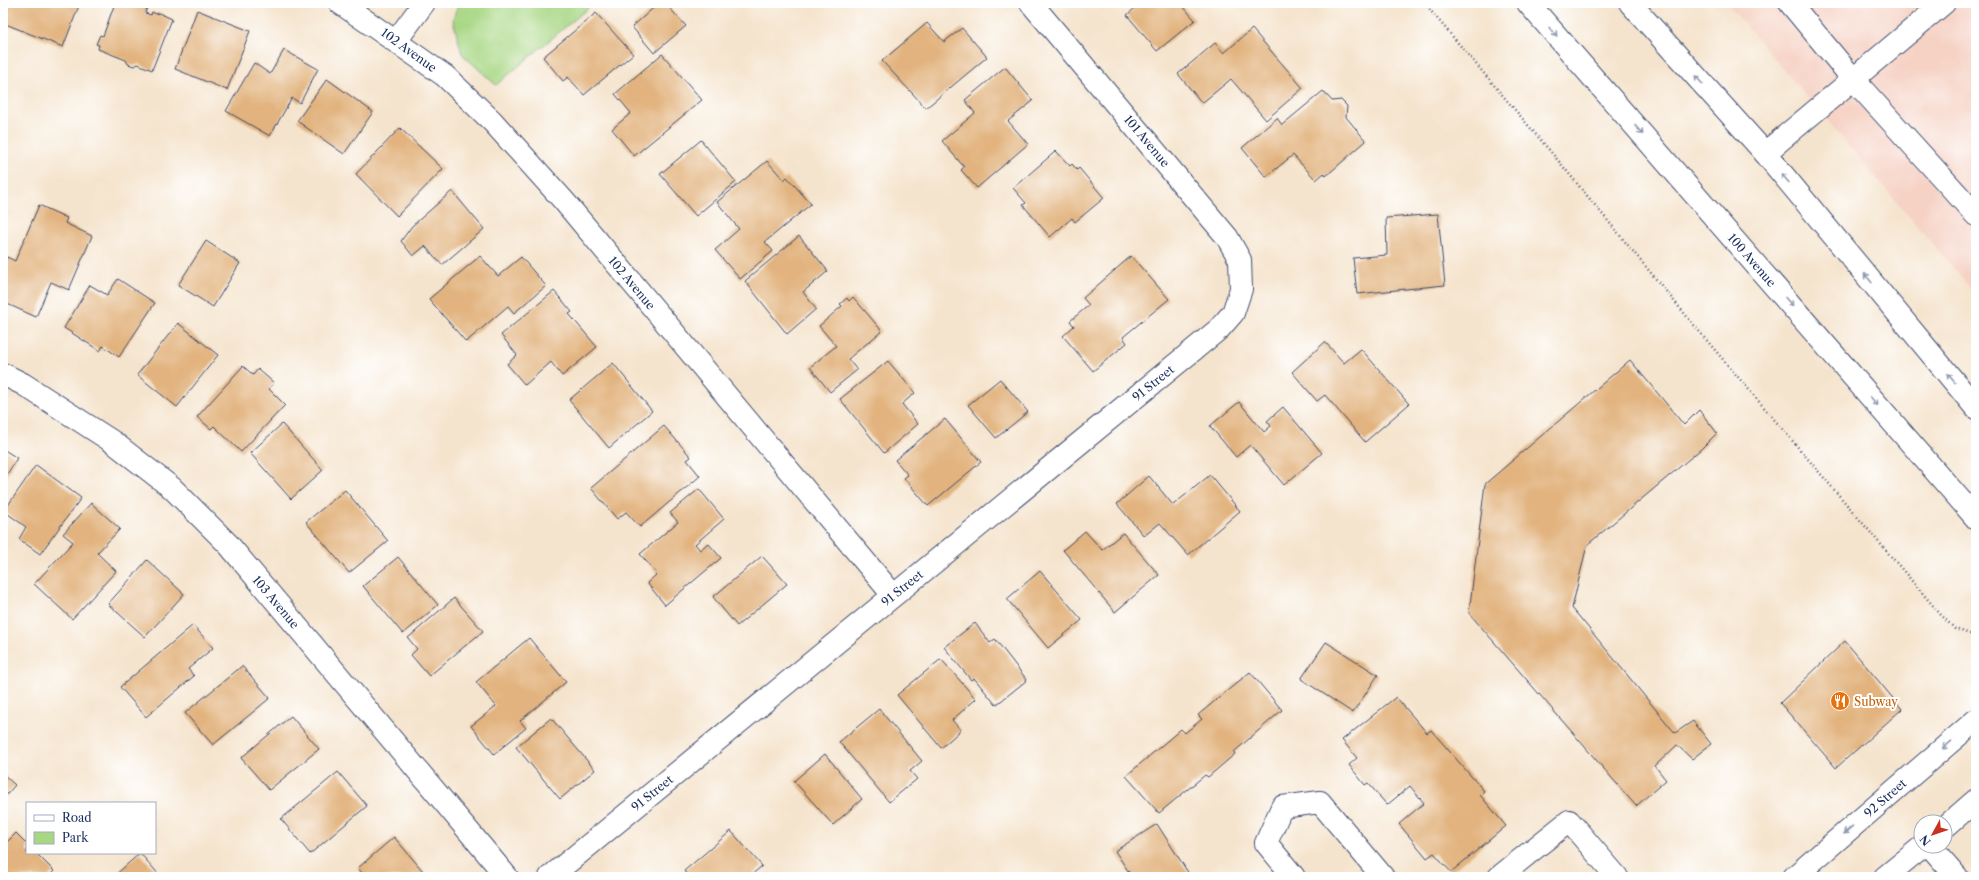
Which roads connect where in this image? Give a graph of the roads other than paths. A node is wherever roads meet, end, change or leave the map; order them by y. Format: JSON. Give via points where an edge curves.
{"nodes":[{"id":1,"x":340,"y":3,"type":"edge"},
{"id":2,"x":424,"y":3,"type":"edge"},
{"id":3,"x":1031,"y":3,"type":"edge"},
{"id":4,"x":1528,"y":3,"type":"edge"},
{"id":5,"x":1790,"y":3,"type":"edge"},
{"id":6,"x":1944,"y":3,"type":"edge"},
{"id":7,"x":1635,"y":6,"type":"edge"},
{"id":8,"x":396,"y":40,"type":"junction"},
{"id":9,"x":1853,"y":79,"type":"junction"},
{"id":10,"x":1765,"y":154,"type":"junction"},
{"id":11,"x":1976,"y":215,"type":"edge"},
{"id":12,"x":1241,"y":289,"type":"joint"},
{"id":13,"x":3,"y":374,"type":"edge"},
{"id":14,"x":1976,"y":408,"type":"edge"},
{"id":15,"x":1976,"y":518,"type":"edge"},
{"id":16,"x":893,"y":595,"type":"junction"},
{"id":17,"x":1976,"y":720,"type":"edge"},
{"id":18,"x":1976,"y":800,"type":"edge"},
{"id":19,"x":1953,"y":820,"type":"edge"},
{"id":20,"x":1913,"y":854,"type":"edge"},
{"id":21,"x":1937,"y":854,"type":"edge"},
{"id":22,"x":508,"y":877,"type":"edge"},
{"id":23,"x":550,"y":877,"type":"edge"},
{"id":24,"x":1294,"y":877,"type":"edge"},
{"id":25,"x":1383,"y":877,"type":"edge"},
{"id":26,"x":1499,"y":877,"type":"edge"},
{"id":27,"x":1617,"y":877,"type":"edge"},
{"id":28,"x":1794,"y":877,"type":"edge"},
{"id":29,"x":1885,"y":877,"type":"edge"},
{"id":30,"x":1957,"y":877,"type":"edge"}],
"edges":[{"from":1,"to":8,"type":"street","name":"102 Avenue"},
{"from":2,"to":8,"type":"street"},
{"from":3,"to":12,"type":"street","name":"101 Avenue","via":[[1227,237],[1240,260]]},
{"from":4,"to":15,"type":"street","name":"100 Avenue","one_way":true},
{"from":5,"to":9,"type":"street"},
{"from":6,"to":9,"type":"street"},
{"from":10,"to":7,"type":"street","one_way":true},
{"from":8,"to":16,"type":"street","name":"102 Avenue","via":[[445,76],[493,122],[559,195]]},
{"from":9,"to":10,"type":"street"},
{"from":9,"to":11,"type":"street"},
{"from":14,"to":10,"type":"street","one_way":true},
{"from":12,"to":16,"type":"street","name":"91 Street","via":[[1233,313],[1219,329]]},
{"from":13,"to":22,"type":"street","name":"103 Avenue","via":[[23,384],[113,442],[172,488],[228,544]]},
{"from":16,"to":23,"type":"street","name":"91 Street"},
{"from":17,"to":28,"type":"street","name":"92 Street","one_way":true},
{"from":18,"to":19,"type":"street"},
{"from":20,"to":29,"type":"street"},
{"from":21,"to":30,"type":"street"},
{"from":24,"to":25,"type":"street","via":[[1266,843],[1282,807],[1320,802]]},
{"from":26,"to":27,"type":"street","via":[[1568,821]]}]}
